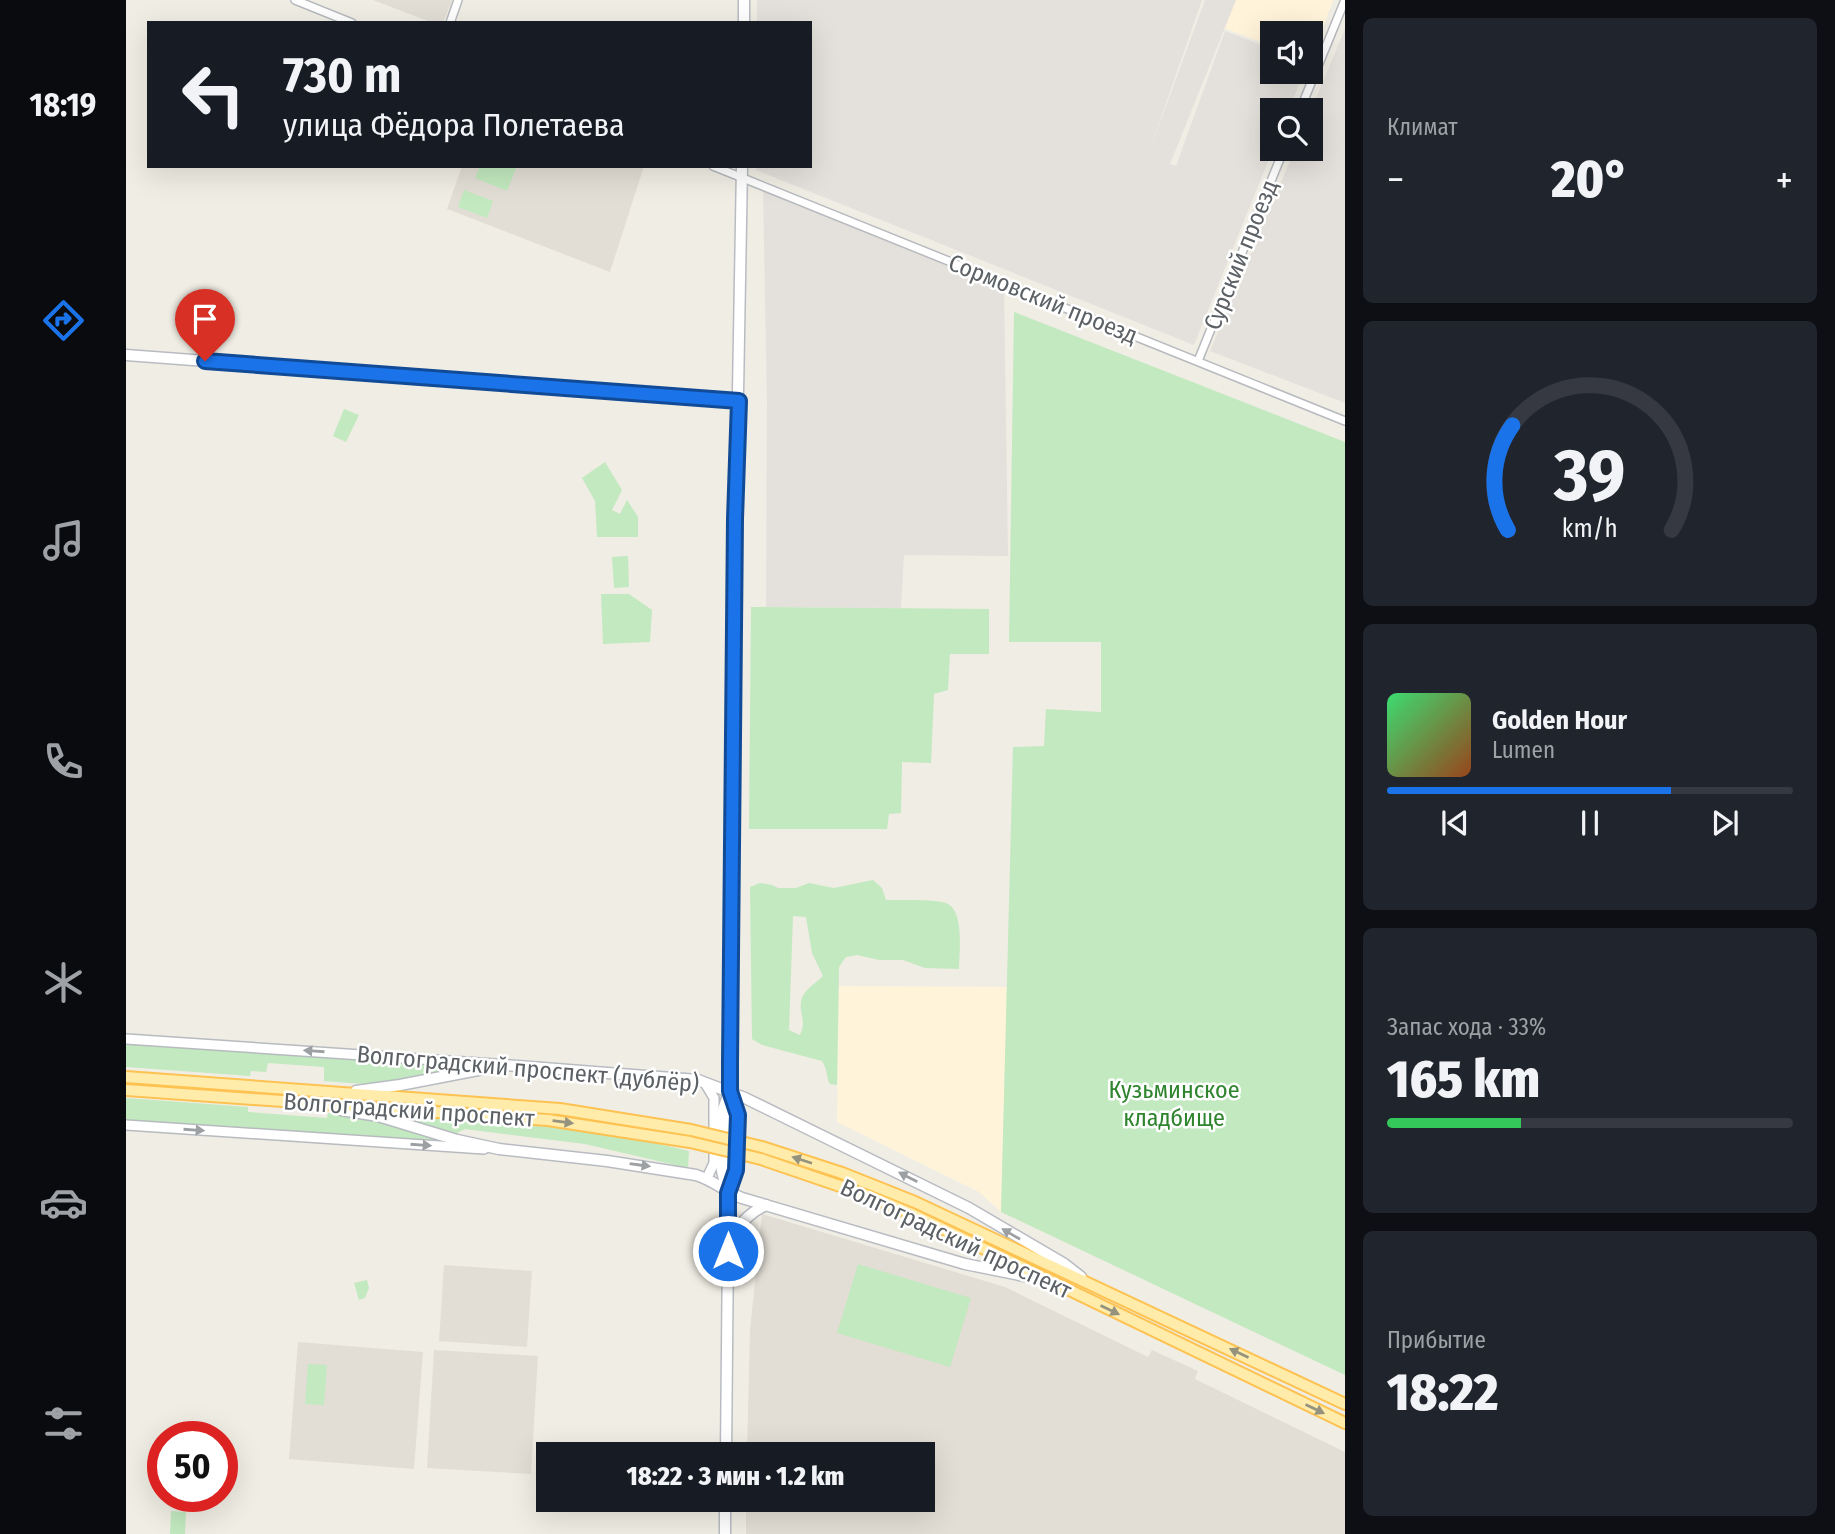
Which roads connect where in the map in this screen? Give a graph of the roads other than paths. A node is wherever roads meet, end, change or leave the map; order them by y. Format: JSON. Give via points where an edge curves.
{"nodes":[{"id":1,"x":295,"y":0,"type":"edge"},
{"id":2,"x":458,"y":0,"type":"edge"},
{"id":3,"x":744,"y":0,"type":"edge"},
{"id":4,"x":1345,"y":0,"type":"edge"},
{"id":5,"x":347,"y":21,"type":"edge"},
{"id":6,"x":451,"y":21,"type":"edge"},
{"id":7,"x":744,"y":21,"type":"edge"},
{"id":8,"x":1305,"y":98,"type":"edge"},
{"id":9,"x":1279,"y":161,"type":"edge"},
{"id":10,"x":723,"y":168,"type":"edge"},
{"id":11,"x":742,"y":172,"type":"edge"},
{"id":12,"x":126,"y":355,"type":"edge"},
{"id":13,"x":1198,"y":361,"type":"junction"},
{"id":14,"x":739,"y":401,"type":"junction"},
{"id":15,"x":1345,"y":421,"type":"edge"},
{"id":16,"x":126,"y":1039,"type":"edge"},
{"id":17,"x":504,"y":1065,"type":"junction"},
{"id":18,"x":126,"y":1077,"type":"edge"},
{"id":19,"x":705,"y":1083,"type":"junction"},
{"id":20,"x":126,"y":1090,"type":"edge"},
{"id":21,"x":730,"y":1091,"type":"junction"},
{"id":22,"x":326,"y":1092,"type":"junction"},
{"id":23,"x":299,"y":1102,"type":"junction"},
{"id":24,"x":126,"y":1125,"type":"edge"},
{"id":25,"x":691,"y":1136,"type":"junction"},
{"id":26,"x":499,"y":1149,"type":"junction"},
{"id":27,"x":762,"y":1153,"type":"junction"},
{"id":28,"x":707,"y":1178,"type":"junction"},
{"id":29,"x":728,"y":1193,"type":"junction"},
{"id":30,"x":766,"y":1206,"type":"junction"},
{"id":31,"x":728,"y":1251,"type":"junction"},
{"id":32,"x":1048,"y":1281,"type":"junction"},
{"id":33,"x":1089,"y":1284,"type":"junction"},
{"id":34,"x":1345,"y":1404,"type":"edge"},
{"id":35,"x":1345,"y":1423,"type":"edge"},
{"id":36,"x":726,"y":1442,"type":"edge"},
{"id":37,"x":725,"y":1512,"type":"edge"},
{"id":38,"x":725,"y":1534,"type":"edge"}],
"edges":[{"from":1,"to":5,"type":"street"},
{"from":2,"to":6,"type":"street"},
{"from":3,"to":7,"type":"main road"},
{"from":4,"to":8,"type":"street"},
{"from":9,"to":13,"type":"street","name":"Сурский проезд"},
{"from":10,"to":11,"type":"street","name":"Сормовский проезд"},
{"from":11,"to":13,"type":"street","name":"Сормовский проезд"},
{"from":11,"to":14,"type":"main road"},
{"from":12,"to":14,"type":"main road"},
{"from":13,"to":15,"type":"street","name":"Сормовский проезд"},
{"from":14,"to":21,"type":"main road"},
{"from":17,"to":16,"type":"street","name":"Волгоградский проспект (дублёр)","one_way":true},
{"from":17,"to":19,"type":"main road","name":"Волгоградский проспект (дублёр)"},
{"from":17,"to":22,"type":"main road","via":[[383,1088]]},
{"from":18,"to":22,"type":"main road","name":"Волгоградский проспект"},
{"from":19,"to":21,"type":"main road","name":"Волгоградский проспект (дублёр)"},
{"from":19,"to":28,"type":"street","via":[[714,1098],[714,1163]]},
{"from":20,"to":23,"type":"main road","name":"Волгоградский проспект"},
{"from":21,"to":29,"type":"main road","via":[[738,1115],[736,1170]]},
{"from":21,"to":29,"type":"main road","via":[[721,1113],[720,1168]]},
{"from":33,"to":21,"type":"main road","name":"Волгоградский проспект (дублёр)","one_way":true,"via":[[1063,1263],[969,1208]]},
{"from":22,"to":25,"type":"main road","name":"Волгоградский проспект","via":[[560,1109]]},
{"from":23,"to":25,"type":"main road","name":"Волгоградский проспект","one_way":true,"via":[[548,1120]]},
{"from":23,"to":26,"type":"main road","via":[[378,1116]]},
{"from":24,"to":26,"type":"street","one_way":true},
{"from":25,"to":27,"type":"main road","name":"Волгоградский проспект","bridge":true},
{"from":26,"to":28,"type":"main road","one_way":true},
{"from":27,"to":32,"type":"main road","name":"Волгоградский проспект","via":[[910,1213]]},
{"from":33,"to":27,"type":"main road","name":"Волгоградский проспект","one_way":true,"via":[[882,1187]]},
{"from":28,"to":29,"type":"main road"},
{"from":29,"to":30,"type":"main road"},
{"from":29,"to":31,"type":"main road"},
{"from":30,"to":31,"type":"main road","via":[[741,1224]]},
{"from":30,"to":32,"type":"main road","via":[[965,1264]]},
{"from":31,"to":36,"type":"main road"},
{"from":32,"to":35,"type":"main road","name":"Волгоградский проспект","one_way":true},
{"from":34,"to":33,"type":"main road","name":"Волгоградский проспект","one_way":true},
{"from":37,"to":38,"type":"main road"}]}
